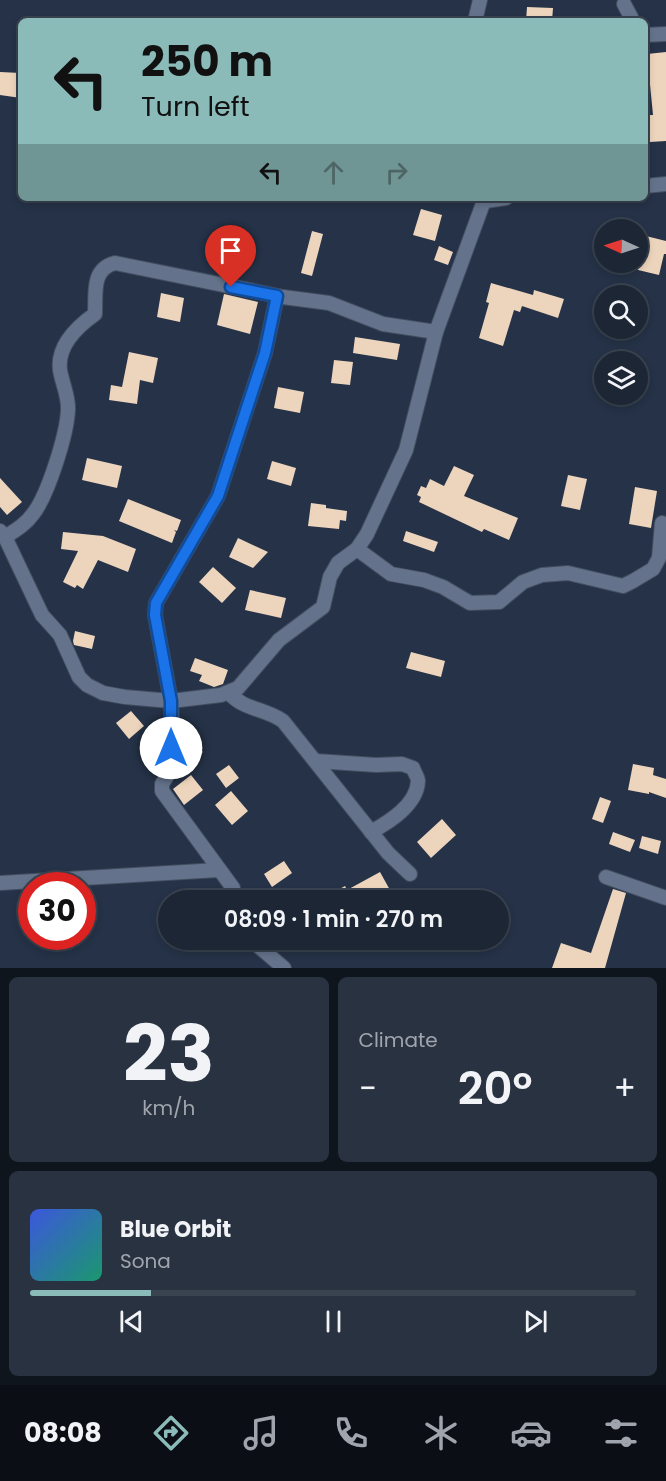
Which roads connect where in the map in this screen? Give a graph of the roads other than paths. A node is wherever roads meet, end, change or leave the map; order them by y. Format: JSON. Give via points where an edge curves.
{"nodes":[{"id":1,"x":480,"y":0,"type":"edge"},
{"id":2,"x":624,"y":4,"type":"dead end"},
{"id":3,"x":476,"y":18,"type":"edge"},
{"id":4,"x":631,"y":18,"type":"edge"},
{"id":5,"x":666,"y":34,"type":"edge"},
{"id":6,"x":648,"y":35,"type":"edge"},
{"id":7,"x":666,"y":184,"type":"edge"},
{"id":8,"x":648,"y":186,"type":"edge"},
{"id":9,"x":484,"y":201,"type":"edge"},
{"id":10,"x":277,"y":296,"type":"junction"},
{"id":11,"x":436,"y":332,"type":"junction"},
{"id":12,"x":662,"y":523,"type":"dead end"},
{"id":13,"x":3,"y":534,"type":"edge"},
{"id":14,"x":357,"y":549,"type":"junction"},
{"id":15,"x":229,"y":693,"type":"junction"},
{"id":16,"x":171,"y":701,"type":"junction"},
{"id":17,"x":315,"y":761,"type":"junction"},
{"id":18,"x":371,"y":832,"type":"junction"},
{"id":19,"x":218,"y":870,"type":"junction"},
{"id":20,"x":410,"y":874,"type":"dead end"},
{"id":21,"x":606,"y":877,"type":"dead end"},
{"id":22,"x":0,"y":883,"type":"edge"},
{"id":23,"x":233,"y":890,"type":"edge"},
{"id":24,"x":666,"y":898,"type":"edge"},
{"id":25,"x":263,"y":950,"type":"edge"},
{"id":26,"x":284,"y":968,"type":"edge"}],
"edges":[{"from":1,"to":3,"type":"street"},
{"from":2,"to":4,"type":"street"},
{"from":5,"to":6,"type":"street"},
{"from":7,"to":8,"type":"street"},
{"from":9,"to":11,"type":"street"},
{"from":10,"to":11,"type":"street","via":[[329,303],[383,324]]},
{"from":10,"to":13,"type":"street","via":[[115,263],[105,265],[99,274],[95,314],[66,343],[60,366],[68,419],[51,476],[35,512],[22,526]]},
{"from":10,"to":16,"type":"street","via":[[265,353],[218,496],[156,603]]},
{"from":11,"to":14,"type":"street","via":[[406,450]]},
{"from":12,"to":14,"type":"street","via":[[659,558],[653,569],[633,581],[623,585],[568,573],[542,575],[523,582],[499,602],[470,603],[424,580],[391,574]]},
{"from":13,"to":16,"type":"street","via":[[42,615],[60,635],[79,677],[87,685],[103,693]]},
{"from":14,"to":15,"type":"street","via":[[338,563],[322,607],[279,640],[251,675]]},
{"from":15,"to":16,"type":"street"},
{"from":15,"to":17,"type":"street","via":[[247,707],[270,712],[283,721]]},
{"from":16,"to":19,"type":"street","via":[[171,770],[162,790]]},
{"from":17,"to":18,"type":"street"},
{"from":17,"to":18,"type":"street","via":[[402,764],[413,768],[418,781],[412,799],[392,821]]},
{"from":18,"to":20,"type":"street"},
{"from":19,"to":22,"type":"street"},
{"from":19,"to":23,"type":"street"},
{"from":21,"to":24,"type":"street"},
{"from":25,"to":26,"type":"street"}]}
